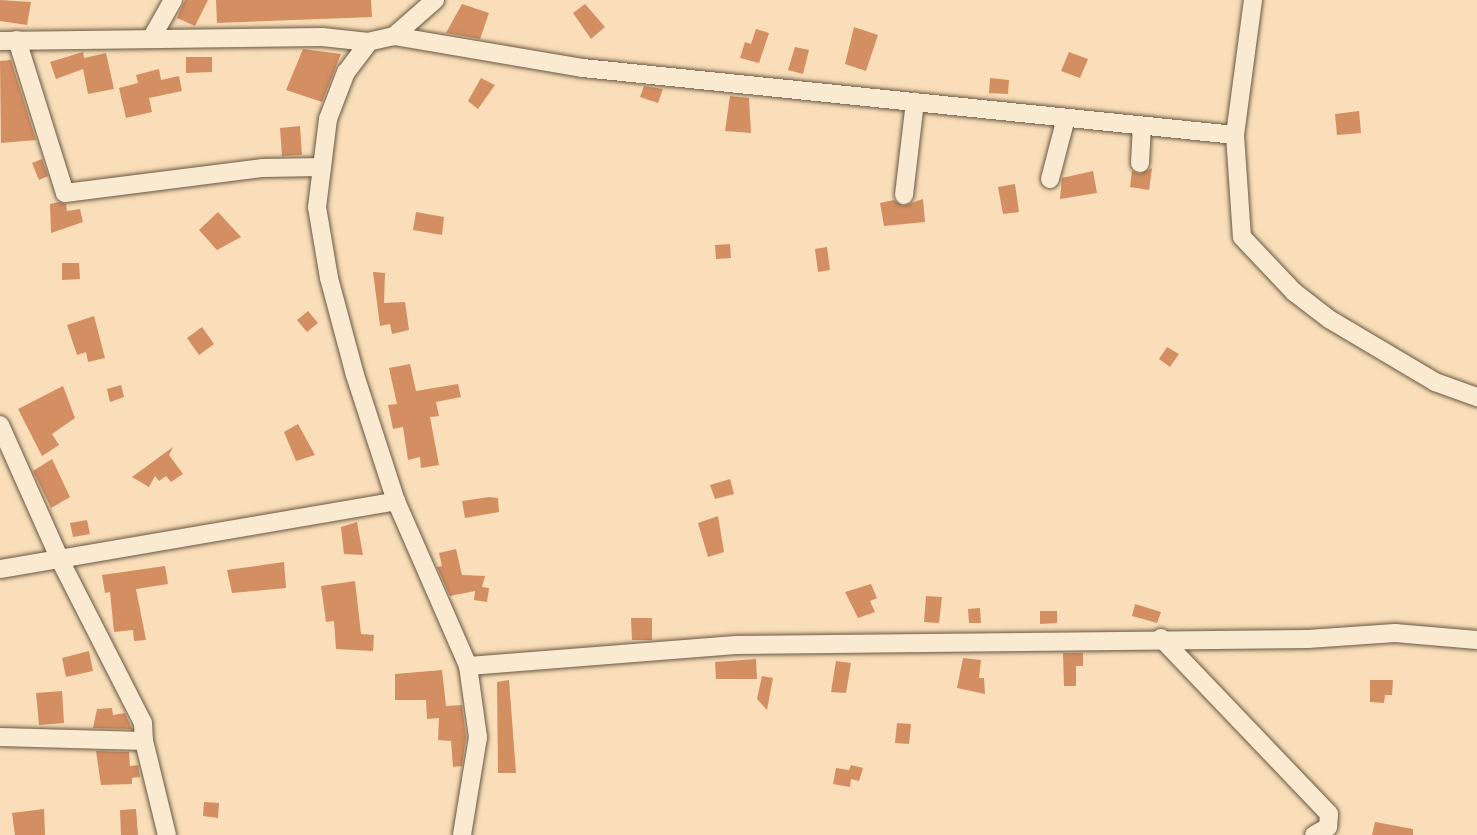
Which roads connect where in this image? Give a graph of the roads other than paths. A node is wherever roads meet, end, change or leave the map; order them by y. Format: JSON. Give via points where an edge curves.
{"nodes":[{"id":1,"x":173,"y":0,"type":"edge"},
{"id":2,"x":435,"y":0,"type":"edge"},
{"id":3,"x":1253,"y":0,"type":"edge"},
{"id":4,"x":394,"y":36,"type":"junction"},
{"id":5,"x":152,"y":37,"type":"junction"},
{"id":6,"x":8,"y":40,"type":"edge"},
{"id":7,"x":369,"y":42,"type":"junction"},
{"id":8,"x":915,"y":102,"type":"junction"},
{"id":9,"x":1066,"y":118,"type":"junction"},
{"id":10,"x":1142,"y":126,"type":"junction"},
{"id":11,"x":1235,"y":135,"type":"junction"},
{"id":12,"x":1140,"y":163,"type":"dead end"},
{"id":13,"x":322,"y":167,"type":"junction"},
{"id":14,"x":1050,"y":180,"type":"dead end"},
{"id":15,"x":904,"y":195,"type":"dead end"},
{"id":16,"x":1477,"y":397,"type":"edge"},
{"id":17,"x":0,"y":425,"type":"edge"},
{"id":18,"x":396,"y":501,"type":"junction"},
{"id":19,"x":60,"y":560,"type":"junction"},
{"id":20,"x":0,"y":569,"type":"edge"},
{"id":21,"x":1161,"y":638,"type":"junction"},
{"id":22,"x":1477,"y":640,"type":"edge"},
{"id":23,"x":468,"y":666,"type":"junction"},
{"id":24,"x":0,"y":737,"type":"edge"},
{"id":25,"x":144,"y":741,"type":"junction"},
{"id":26,"x":167,"y":835,"type":"edge"},
{"id":27,"x":461,"y":835,"type":"edge"},
{"id":28,"x":1314,"y":835,"type":"edge"}],
"edges":[{"from":1,"to":5,"type":"street"},
{"from":2,"to":4,"type":"street"},
{"from":3,"to":11,"type":"street"},
{"from":4,"to":7,"type":"street"},
{"from":4,"to":8,"type":"street","via":[[583,68]]},
{"from":5,"to":6,"type":"street"},
{"from":5,"to":7,"type":"street","via":[[323,37]]},
{"from":6,"to":13,"type":"street","via":[[65,193],[262,168]]},
{"from":7,"to":13,"type":"street","via":[[346,72],[328,119]]},
{"from":8,"to":9,"type":"street"},
{"from":8,"to":15,"type":"street"},
{"from":9,"to":10,"type":"street"},
{"from":9,"to":14,"type":"street"},
{"from":10,"to":11,"type":"street"},
{"from":10,"to":12,"type":"street"},
{"from":11,"to":16,"type":"street","via":[[1237,219],[1242,237],[1255,252],[1329,319],[1435,382]]},
{"from":13,"to":18,"type":"street","via":[[317,207],[329,278]]},
{"from":17,"to":19,"type":"street"},
{"from":18,"to":19,"type":"street"},
{"from":18,"to":23,"type":"street"},
{"from":19,"to":20,"type":"street"},
{"from":19,"to":25,"type":"street","via":[[132,699],[143,723]]},
{"from":21,"to":22,"type":"street","via":[[1308,639],[1395,633]]},
{"from":21,"to":23,"type":"street","via":[[736,645]]},
{"from":21,"to":28,"type":"street","via":[[1329,814],[1328,827]]},
{"from":23,"to":27,"type":"street","via":[[478,737]]},
{"from":24,"to":25,"type":"street"},
{"from":25,"to":26,"type":"street"}]}
